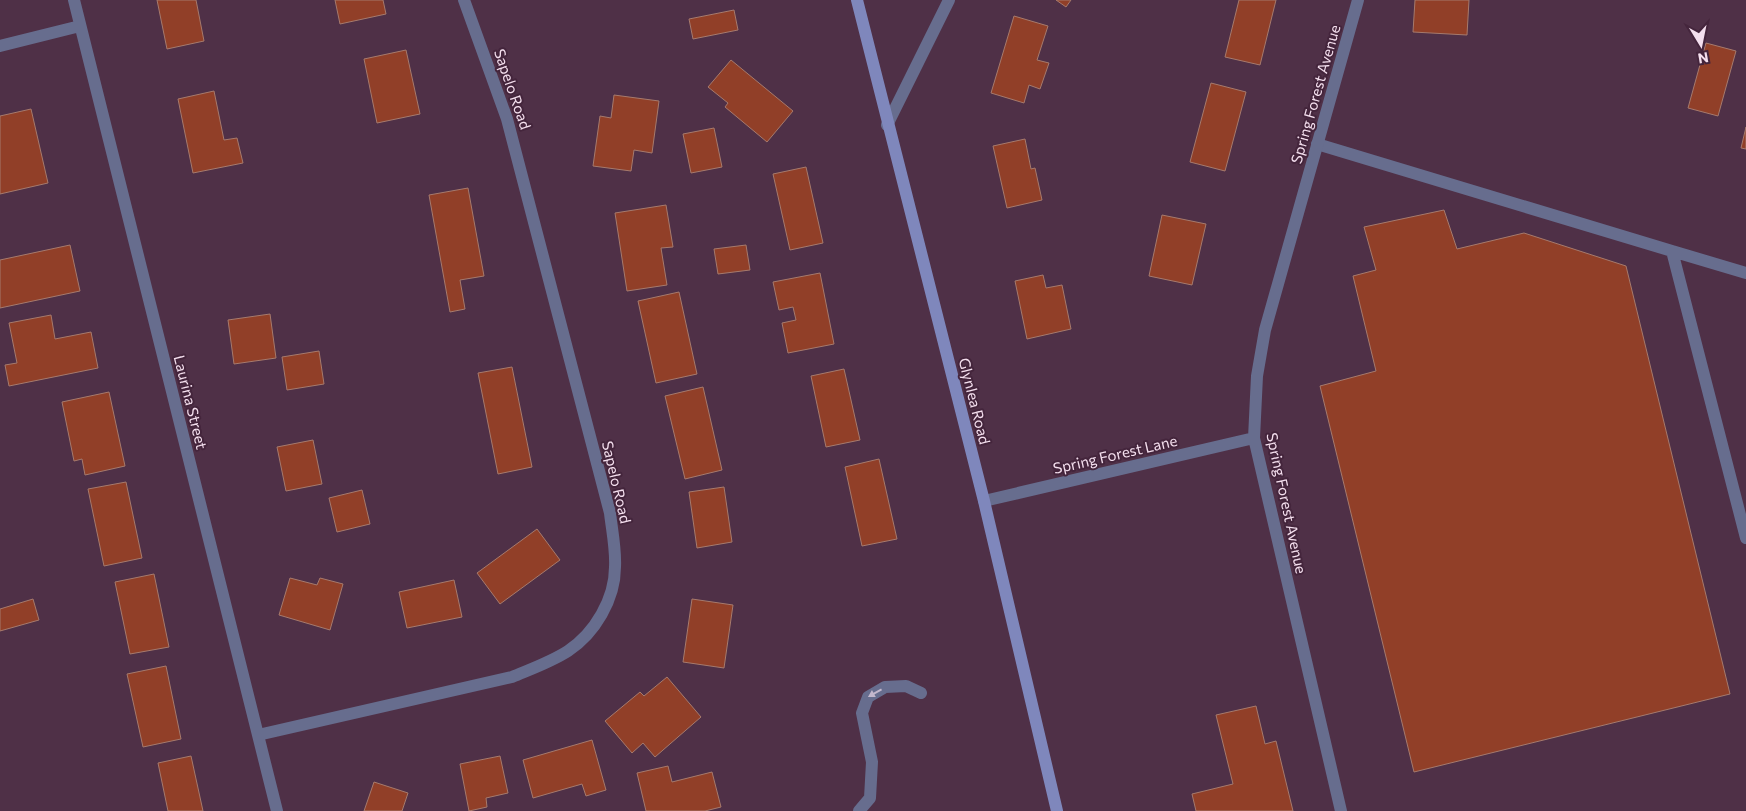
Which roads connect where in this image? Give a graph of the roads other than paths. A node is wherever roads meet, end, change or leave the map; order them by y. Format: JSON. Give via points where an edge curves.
{"nodes":[{"id":1,"x":74,"y":0,"type":"edge"},
{"id":2,"x":464,"y":0,"type":"edge"},
{"id":3,"x":857,"y":0,"type":"edge"},
{"id":4,"x":949,"y":0,"type":"edge"},
{"id":5,"x":1358,"y":0,"type":"edge"},
{"id":6,"x":80,"y":26,"type":"junction"},
{"id":7,"x":0,"y":46,"type":"edge"},
{"id":8,"x":887,"y":125,"type":"junction"},
{"id":9,"x":1318,"y":144,"type":"junction"},
{"id":10,"x":1672,"y":251,"type":"junction"},
{"id":11,"x":1746,"y":273,"type":"edge"},
{"id":12,"x":1254,"y":438,"type":"junction"},
{"id":13,"x":984,"y":502,"type":"junction"},
{"id":14,"x":1746,"y":538,"type":"edge"},
{"id":15,"x":921,"y":693,"type":"dead end"},
{"id":16,"x":258,"y":735,"type":"junction"},
{"id":17,"x":277,"y":811,"type":"edge"},
{"id":18,"x":859,"y":811,"type":"edge"},
{"id":19,"x":1057,"y":811,"type":"edge"},
{"id":20,"x":1341,"y":811,"type":"edge"}],
"edges":[{"from":1,"to":6,"type":"street","name":"Laurina Street"},
{"from":2,"to":16,"type":"street","name":"Sapelo Road","via":[[508,119],[610,514],[616,567],[612,590],[600,617],[585,636],[546,663],[512,676]]},
{"from":3,"to":8,"type":"street","name":"Glynlea Road"},
{"from":4,"to":8,"type":"street"},
{"from":5,"to":9,"type":"street","name":"Spring Forest Avenue"},
{"from":6,"to":7,"type":"street"},
{"from":6,"to":16,"type":"street","name":"Laurina Street"},
{"from":8,"to":13,"type":"street","name":"Glynlea Road"},
{"from":9,"to":10,"type":"street"},
{"from":9,"to":12,"type":"street","name":"Spring Forest Avenue","via":[[1265,330],[1256,376]]},
{"from":10,"to":11,"type":"street"},
{"from":10,"to":14,"type":"street"},
{"from":12,"to":13,"type":"street","name":"Spring Forest Lane"},
{"from":12,"to":20,"type":"street","name":"Spring Forest Avenue"},
{"from":13,"to":19,"type":"street","name":"Glynlea Road"},
{"from":15,"to":18,"type":"street","one_way":true,"via":[[906,686],[885,687],[868,697],[862,713],[872,762],[870,798]]},
{"from":16,"to":17,"type":"street","name":"Laurina Street"}]}
